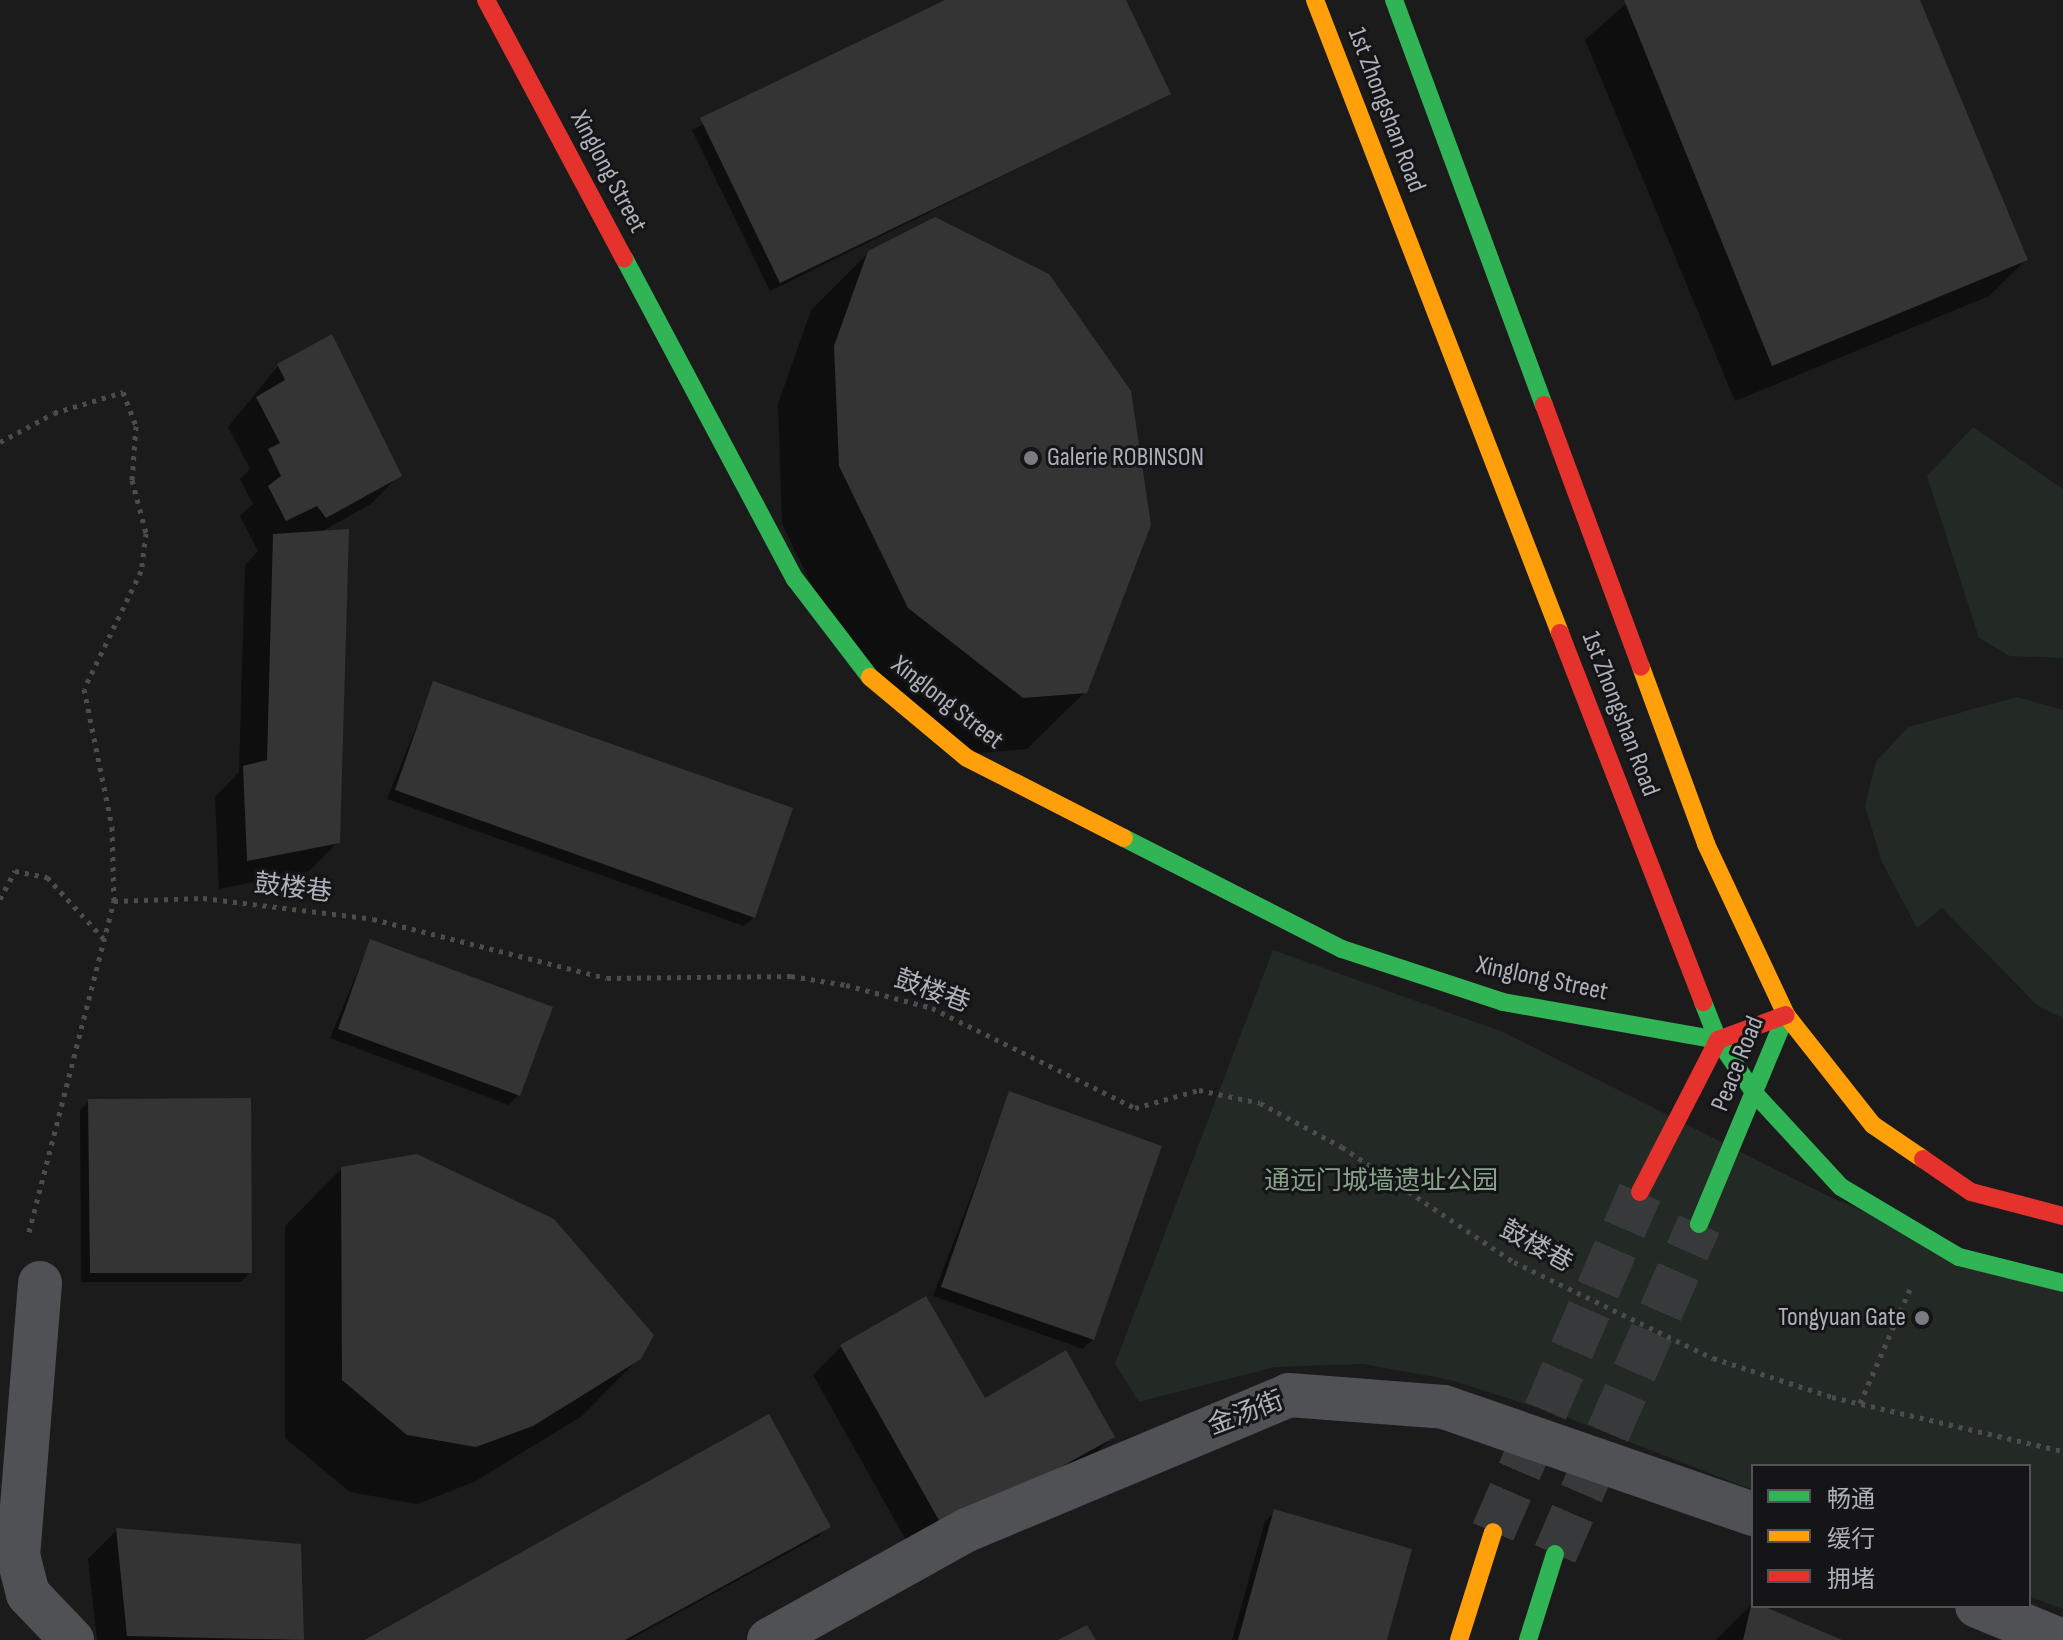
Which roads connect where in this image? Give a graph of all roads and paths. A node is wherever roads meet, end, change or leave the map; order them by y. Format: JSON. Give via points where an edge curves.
{"nodes":[{"id":1,"x":486,"y":0,"type":"edge"},
{"id":2,"x":1315,"y":0,"type":"edge"},
{"id":3,"x":1394,"y":0,"type":"edge"},
{"id":4,"x":0,"y":442,"type":"edge"},
{"id":5,"x":0,"y":899,"type":"edge"},
{"id":6,"x":114,"y":901,"type":"junction"},
{"id":7,"x":104,"y":939,"type":"junction"},
{"id":8,"x":1786,"y":1015,"type":"junction"},
{"id":9,"x":1718,"y":1040,"type":"junction"},
{"id":10,"x":1756,"y":1095,"type":"junction"},
{"id":11,"x":1640,"y":1192,"type":"tunnel mouth"},
{"id":12,"x":2063,"y":1216,"type":"edge"},
{"id":13,"x":1699,"y":1224,"type":"tunnel mouth"},
{"id":14,"x":40,"y":1283,"type":"joint"},
{"id":15,"x":2063,"y":1283,"type":"edge"},
{"id":16,"x":1902,"y":1308,"type":"dead end"},
{"id":17,"x":1860,"y":1403,"type":"junction"},
{"id":18,"x":2063,"y":1451,"type":"edge"},
{"id":19,"x":1751,"y":1513,"type":"edge"},
{"id":20,"x":1493,"y":1532,"type":"tunnel mouth"},
{"id":21,"x":1555,"y":1554,"type":"tunnel mouth"},
{"id":22,"x":1982,"y":1608,"type":"edge"},
{"id":23,"x":72,"y":1640,"type":"edge"},
{"id":24,"x":769,"y":1640,"type":"edge"},
{"id":25,"x":1459,"y":1640,"type":"edge"},
{"id":26,"x":1528,"y":1640,"type":"edge"},
{"id":27,"x":2060,"y":1640,"type":"edge"}],
"edges":[{"from":1,"to":9,"type":"main road","name":"Xinglong Street","via":[[795,579],[872,680],[967,758],[1342,949],[1503,1002]]},
{"from":2,"to":9,"type":"main road","name":"1st Zhongshan Road"},
{"from":3,"to":8,"type":"main road","name":"1st Zhongshan Road","via":[[1706,844]]},
{"from":4,"to":6,"type":"path","via":[[54,413],[123,392],[136,426],[132,480],[146,533],[141,571],[84,689],[112,827]]},
{"from":5,"to":7,"type":"path","via":[[15,871],[47,877]]},
{"from":6,"to":7,"type":"path"},
{"from":6,"to":17,"type":"path","name":"鼓楼巷","via":[[203,898],[373,919],[607,978],[791,976],[932,1008],[1135,1108],[1199,1090],[1260,1103],[1342,1147],[1514,1262],[1713,1358]]},
{"from":7,"to":14,"type":"path","via":[[16,1282]]},
{"from":8,"to":9,"type":"main road","name":"Peace Road"},
{"from":8,"to":10,"type":"main road","name":"Peace Road"},
{"from":8,"to":12,"type":"main road","name":"1st Zhongshan Road","via":[[1873,1125],[1971,1192]]},
{"from":9,"to":10,"type":"main road","name":"1st Zhongshan Road"},
{"from":9,"to":11,"type":"main road","name":"Peace Road"},
{"from":10,"to":13,"type":"main road","name":"Peace Road"},
{"from":10,"to":15,"type":"main road","name":"1st Zhongshan Road","via":[[1841,1187],[1959,1257]]},
{"from":14,"to":23,"type":"street","via":[[18,1555],[28,1594]]},
{"from":16,"to":17,"type":"path"},
{"from":17,"to":18,"type":"path","name":"鼓楼巷"},
{"from":19,"to":24,"type":"street","name":"金汤街","via":[[1444,1407],[1289,1395],[967,1530]]},
{"from":20,"to":25,"type":"main road"},
{"from":21,"to":26,"type":"main road"},
{"from":22,"to":27,"type":"street"}]}
